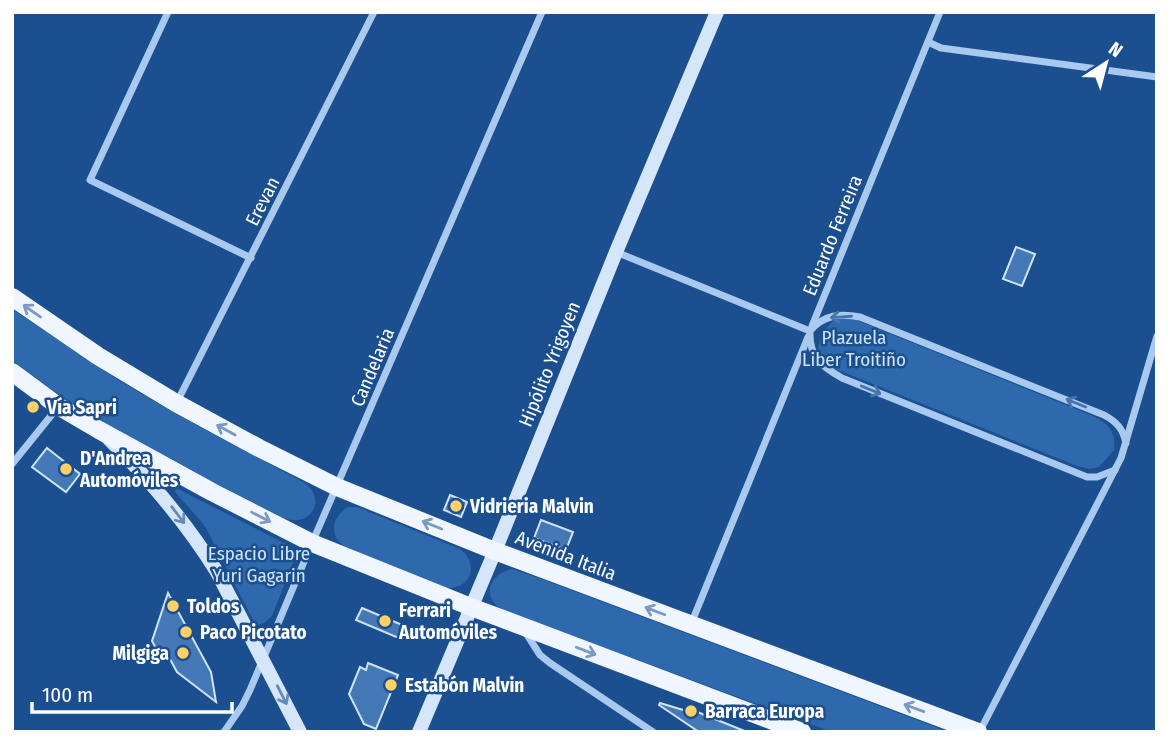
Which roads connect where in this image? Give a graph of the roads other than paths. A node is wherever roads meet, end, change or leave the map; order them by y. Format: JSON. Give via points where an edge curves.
{"nodes":[{"id":1,"x":168,"y":12,"type":"edge"},
{"id":2,"x":374,"y":12,"type":"edge"},
{"id":3,"x":542,"y":12,"type":"edge"},
{"id":4,"x":717,"y":12,"type":"edge"},
{"id":5,"x":940,"y":12,"type":"edge"},
{"id":6,"x":928,"y":42,"type":"junction"},
{"id":7,"x":1157,"y":77,"type":"edge"},
{"id":8,"x":616,"y":252,"type":"junction"},
{"id":9,"x":251,"y":258,"type":"junction"},
{"id":10,"x":12,"y":296,"type":"edge"},
{"id":11,"x":810,"y":331,"type":"junction"},
{"id":12,"x":1157,"y":336,"type":"edge"},
{"id":13,"x":12,"y":372,"type":"edge"},
{"id":14,"x":176,"y":403,"type":"junction"},
{"id":15,"x":58,"y":407,"type":"junction"},
{"id":16,"x":99,"y":430,"type":"junction"},
{"id":17,"x":1126,"y":443,"type":"junction"},
{"id":18,"x":12,"y":464,"type":"edge"},
{"id":19,"x":1115,"y":470,"type":"junction"},
{"id":20,"x":337,"y":487,"type":"junction"},
{"id":21,"x":312,"y":543,"type":"junction"},
{"id":22,"x":495,"y":551,"type":"junction"},
{"id":23,"x":471,"y":607,"type":"junction"},
{"id":24,"x":691,"y":625,"type":"junction"},
{"id":25,"x":522,"y":626,"type":"junction"},
{"id":26,"x":263,"y":659,"type":"junction"},
{"id":27,"x":224,"y":732,"type":"edge"},
{"id":28,"x":300,"y":732,"type":"edge"},
{"id":29,"x":419,"y":732,"type":"edge"},
{"id":30,"x":653,"y":732,"type":"edge"},
{"id":31,"x":802,"y":732,"type":"edge"},
{"id":32,"x":979,"y":732,"type":"edge"}],
"edges":[{"from":1,"to":9,"type":"street","via":[[90,180]]},
{"from":2,"to":9,"type":"street","name":"Erevan"},
{"from":3,"to":20,"type":"street","name":"Candelaria"},
{"from":4,"to":8,"type":"street","name":"Hipólito Yrigoyen"},
{"from":5,"to":6,"type":"street","name":"Eduardo Ferreira"},
{"from":6,"to":7,"type":"street","via":[[941,48]]},
{"from":6,"to":11,"type":"street","name":"Eduardo Ferreira"},
{"from":8,"to":11,"type":"street"},
{"from":8,"to":22,"type":"street","name":"Hipólito Yrigoyen"},
{"from":9,"to":14,"type":"street","name":"Erevan"},
{"from":14,"to":10,"type":"main road","name":"Avenida Italia","one_way":true},
{"from":17,"to":11,"type":"street","one_way":true,"via":[[1119,425],[1104,415],[860,317],[837,315]]},
{"from":11,"to":19,"type":"street","one_way":true,"via":[[813,354],[842,378],[1087,477]]},
{"from":11,"to":24,"type":"street","name":"Eduardo Ferreira"},
{"from":12,"to":17,"type":"street"},
{"from":13,"to":15,"type":"main road"},
{"from":20,"to":14,"type":"main road","name":"Avenida Italia","one_way":true},
{"from":15,"to":16,"type":"main road"},
{"from":15,"to":18,"type":"street"},
{"from":16,"to":21,"type":"main road","one_way":true},
{"from":16,"to":26,"type":"street","one_way":true,"via":[[158,490],[202,547]]},
{"from":17,"to":19,"type":"street"},
{"from":19,"to":32,"type":"street"},
{"from":20,"to":21,"type":"street","name":"Candelaria"},
{"from":22,"to":20,"type":"main road","name":"Avenida Italia","one_way":true},
{"from":21,"to":23,"type":"main road"},
{"from":21,"to":26,"type":"street","name":"Candelaria"},
{"from":22,"to":23,"type":"street","name":"Hipólito Yrigoyen"},
{"from":24,"to":22,"type":"main road","name":"Avenida Italia","one_way":true},
{"from":23,"to":25,"type":"main road"},
{"from":23,"to":29,"type":"street","name":"Hipólito Yrigoyen"},
{"from":32,"to":24,"type":"main road","name":"Avenida Italia","one_way":true},
{"from":25,"to":30,"type":"street","via":[[540,656]]},
{"from":25,"to":31,"type":"main road","one_way":true},
{"from":26,"to":27,"type":"street","name":"Candelaria","via":[[242,706]]},
{"from":26,"to":28,"type":"street","one_way":true}]}
